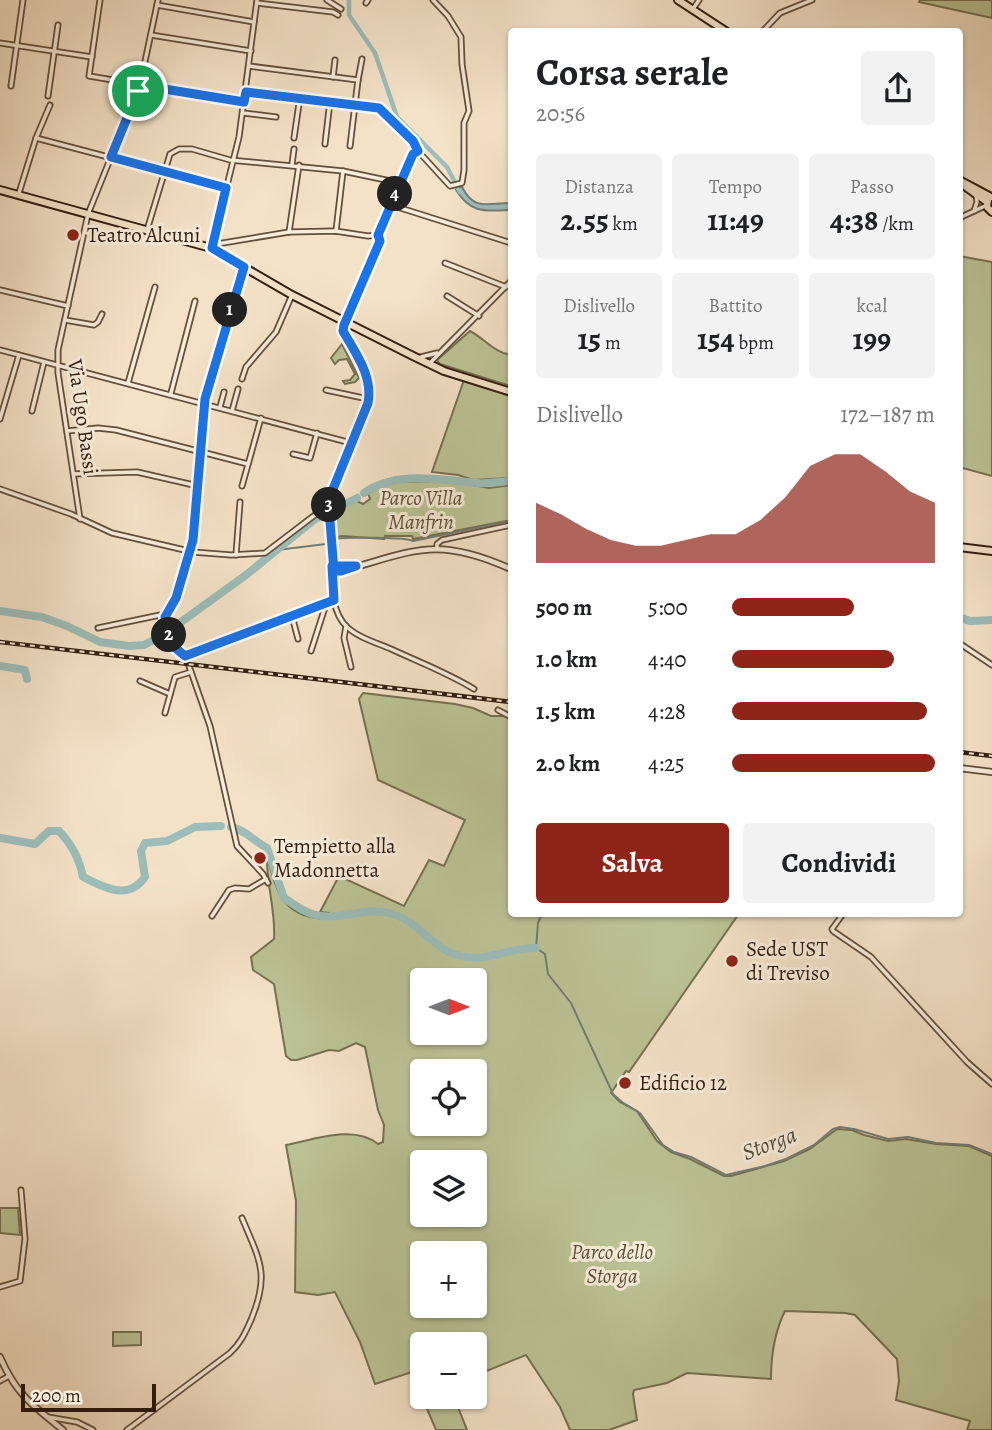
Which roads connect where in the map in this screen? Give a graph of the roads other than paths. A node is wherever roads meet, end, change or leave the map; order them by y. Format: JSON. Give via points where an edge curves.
{"nodes":[{"id":1,"x":23,"y":0,"type":"edge"},
{"id":2,"x":100,"y":0,"type":"edge"},
{"id":3,"x":327,"y":0,"type":"edge"},
{"id":4,"x":433,"y":0,"type":"edge"},
{"id":5,"x":678,"y":0,"type":"edge"},
{"id":6,"x":699,"y":0,"type":"edge"},
{"id":7,"x":812,"y":0,"type":"edge"},
{"id":8,"x":257,"y":2,"type":"edge"},
{"id":9,"x":158,"y":3,"type":"edge"},
{"id":10,"x":341,"y":9,"type":"dead end"},
{"id":11,"x":692,"y":9,"type":"junction"},
{"id":12,"x":338,"y":15,"type":"dead end"},
{"id":13,"x":254,"y":22,"type":"junction"},
{"id":14,"x":58,"y":26,"type":"dead end"},
{"id":15,"x":721,"y":28,"type":"edge"},
{"id":16,"x":766,"y":28,"type":"edge"},
{"id":17,"x":151,"y":35,"type":"junction"},
{"id":18,"x":0,"y":43,"type":"edge"},
{"id":19,"x":17,"y":45,"type":"junction"},
{"id":20,"x":54,"y":51,"type":"junction"},
{"id":21,"x":251,"y":51,"type":"junction"},
{"id":22,"x":92,"y":57,"type":"junction"},
{"id":23,"x":362,"y":59,"type":"dead end"},
{"id":24,"x":335,"y":60,"type":"dead end"},
{"id":25,"x":249,"y":66,"type":"junction"},
{"id":26,"x":333,"y":77,"type":"junction"},
{"id":27,"x":358,"y":80,"type":"junction"},
{"id":28,"x":140,"y":85,"type":"junction"},
{"id":29,"x":11,"y":86,"type":"dead end"},
{"id":30,"x":246,"y":92,"type":"junction"},
{"id":31,"x":48,"y":96,"type":"dead end"},
{"id":32,"x":300,"y":97,"type":"junction"},
{"id":33,"x":330,"y":101,"type":"junction"},
{"id":34,"x":244,"y":102,"type":"junction"},
{"id":35,"x":50,"y":105,"type":"dead end"},
{"id":36,"x":356,"y":105,"type":"junction"},
{"id":37,"x":243,"y":113,"type":"junction"},
{"id":38,"x":276,"y":117,"type":"dead end"},
{"id":39,"x":36,"y":138,"type":"junction"},
{"id":40,"x":294,"y":138,"type":"dead end"},
{"id":41,"x":325,"y":144,"type":"dead end"},
{"id":42,"x":350,"y":146,"type":"dead end"},
{"id":43,"x":294,"y":149,"type":"dead end"},
{"id":44,"x":418,"y":151,"type":"junction"},
{"id":45,"x":111,"y":157,"type":"junction"},
{"id":46,"x":233,"y":161,"type":"junction"},
{"id":47,"x":292,"y":165,"type":"junction"},
{"id":48,"x":299,"y":165,"type":"junction"},
{"id":49,"x":165,"y":170,"type":"junction"},
{"id":50,"x":343,"y":171,"type":"junction"},
{"id":51,"x":400,"y":183,"type":"junction"},
{"id":52,"x":963,"y":184,"type":"edge"},
{"id":53,"x":963,"y":184,"type":"edge"},
{"id":54,"x":226,"y":188,"type":"junction"},
{"id":55,"x":0,"y":190,"type":"edge"},
{"id":56,"x":975,"y":193,"type":"junction"},
{"id":57,"x":18,"y":195,"type":"junction"},
{"id":58,"x":990,"y":204,"type":"edge"},
{"id":59,"x":391,"y":205,"type":"junction"},
{"id":60,"x":976,"y":212,"type":"junction"},
{"id":61,"x":88,"y":214,"type":"junction"},
{"id":62,"x":963,"y":217,"type":"edge"},
{"id":63,"x":147,"y":230,"type":"junction"},
{"id":64,"x":289,"y":232,"type":"junction"},
{"id":65,"x":335,"y":232,"type":"junction"},
{"id":66,"x":378,"y":235,"type":"junction"},
{"id":67,"x":508,"y":242,"type":"edge"},
{"id":68,"x":212,"y":248,"type":"junction"},
{"id":69,"x":445,"y":263,"type":"dead end"},
{"id":70,"x":244,"y":267,"type":"junction"},
{"id":71,"x":508,"y":285,"type":"edge"},
{"id":72,"x":155,"y":287,"type":"dead end"},
{"id":73,"x":506,"y":287,"type":"junction"},
{"id":74,"x":0,"y":290,"type":"edge"},
{"id":75,"x":292,"y":295,"type":"junction"},
{"id":76,"x":447,"y":296,"type":"dead end"},
{"id":77,"x":195,"y":301,"type":"dead end"},
{"id":78,"x":68,"y":306,"type":"junction"},
{"id":79,"x":102,"y":314,"type":"dead end"},
{"id":80,"x":478,"y":316,"type":"junction"},
{"id":81,"x":65,"y":320,"type":"junction"},
{"id":82,"x":345,"y":322,"type":"junction"},
{"id":83,"x":355,"y":327,"type":"junction"},
{"id":84,"x":348,"y":339,"type":"junction"},
{"id":85,"x":0,"y":349,"type":"edge"},
{"id":86,"x":442,"y":351,"type":"junction"},
{"id":87,"x":19,"y":355,"type":"junction"},
{"id":88,"x":413,"y":356,"type":"junction"},
{"id":89,"x":44,"y":361,"type":"junction"},
{"id":90,"x":429,"y":364,"type":"junction"},
{"id":91,"x":57,"y":365,"type":"junction"},
{"id":92,"x":242,"y":379,"type":"dead end"},
{"id":93,"x":128,"y":383,"type":"junction"},
{"id":94,"x":239,"y":389,"type":"dead end"},
{"id":95,"x":326,"y":390,"type":"dead end"},
{"id":96,"x":508,"y":391,"type":"edge"},
{"id":97,"x":224,"y":392,"type":"dead end"},
{"id":98,"x":171,"y":394,"type":"junction"},
{"id":99,"x":368,"y":399,"type":"junction"},
{"id":100,"x":204,"y":403,"type":"junction"},
{"id":101,"x":220,"y":407,"type":"junction"},
{"id":102,"x":32,"y":411,"type":"dead end"},
{"id":103,"x":232,"y":411,"type":"junction"},
{"id":104,"x":261,"y":418,"type":"junction"},
{"id":105,"x":0,"y":419,"type":"edge"},
{"id":106,"x":67,"y":431,"type":"junction"},
{"id":107,"x":317,"y":433,"type":"junction"},
{"id":108,"x":351,"y":443,"type":"junction"},
{"id":109,"x":201,"y":451,"type":"junction"},
{"id":110,"x":293,"y":454,"type":"dead end"},
{"id":111,"x":248,"y":464,"type":"junction"},
{"id":112,"x":74,"y":474,"type":"junction"},
{"id":113,"x":198,"y":486,"type":"junction"},
{"id":114,"x":242,"y":486,"type":"dead end"},
{"id":115,"x":0,"y":489,"type":"edge"},
{"id":116,"x":240,"y":502,"type":"dead end"},
{"id":117,"x":329,"y":508,"type":"junction"},
{"id":118,"x":80,"y":519,"type":"junction"},
{"id":119,"x":508,"y":526,"type":"edge"},
{"id":120,"x":437,"y":546,"type":"junction"},
{"id":121,"x":963,"y":548,"type":"edge"},
{"id":122,"x":190,"y":551,"type":"junction"},
{"id":123,"x":992,"y":551,"type":"edge"},
{"id":124,"x":236,"y":555,"type":"junction"},
{"id":125,"x":508,"y":568,"type":"edge"},
{"id":126,"x":333,"y":569,"type":"junction"},
{"id":127,"x":334,"y":600,"type":"junction"},
{"id":128,"x":327,"y":601,"type":"junction"},
{"id":129,"x":165,"y":614,"type":"junction"},
{"id":130,"x":292,"y":616,"type":"junction"},
{"id":131,"x":346,"y":626,"type":"junction"},
{"id":132,"x":98,"y":628,"type":"dead end"},
{"id":133,"x":298,"y":639,"type":"dead end"},
{"id":134,"x":963,"y":646,"type":"edge"},
{"id":135,"x":311,"y":651,"type":"dead end"},
{"id":136,"x":992,"y":664,"type":"edge"},
{"id":137,"x":189,"y":666,"type":"dead end"},
{"id":138,"x":351,"y":667,"type":"dead end"},
{"id":139,"x":191,"y":672,"type":"junction"},
{"id":140,"x":140,"y":681,"type":"dead end"},
{"id":141,"x":474,"y":689,"type":"dead end"},
{"id":142,"x":170,"y":694,"type":"junction"},
{"id":143,"x":498,"y":710,"type":"dead end"},
{"id":144,"x":165,"y":713,"type":"dead end"},
{"id":145,"x":508,"y":715,"type":"edge"},
{"id":146,"x":963,"y":769,"type":"edge"},
{"id":147,"x":992,"y":772,"type":"edge"},
{"id":148,"x":212,"y":916,"type":"dead end"},
{"id":149,"x":841,"y":917,"type":"edge"},
{"id":150,"x":992,"y":1084,"type":"edge"},
{"id":151,"x":21,"y":1190,"type":"dead end"},
{"id":152,"x":242,"y":1218,"type":"dead end"},
{"id":153,"x":0,"y":1287,"type":"edge"},
{"id":154,"x":0,"y":1357,"type":"edge"},
{"id":155,"x":9,"y":1376,"type":"junction"},
{"id":156,"x":0,"y":1381,"type":"edge"},
{"id":157,"x":46,"y":1417,"type":"junction"},
{"id":158,"x":63,"y":1430,"type":"edge"},
{"id":159,"x":93,"y":1430,"type":"edge"},
{"id":160,"x":127,"y":1430,"type":"edge"}],
"edges":[{"from":1,"to":19,"type":"street"},
{"from":2,"to":22,"type":"street"},
{"from":3,"to":10,"type":"street"},
{"from":4,"to":44,"type":"street","via":[[461,37],[469,111],[464,123],[462,183],[454,187]]},
{"from":5,"to":11,"type":"main road"},
{"from":6,"to":11,"type":"street"},
{"from":7,"to":16,"type":"street","via":[[780,13]]},
{"from":8,"to":12,"type":"street"},
{"from":8,"to":13,"type":"street"},
{"from":9,"to":13,"type":"street"},
{"from":9,"to":17,"type":"street","name":"Via Ugo Bassi"},
{"from":11,"to":15,"type":"main road"},
{"from":13,"to":21,"type":"street"},
{"from":14,"to":20,"type":"street"},
{"from":17,"to":21,"type":"street"},
{"from":17,"to":28,"type":"street","name":"Via Ugo Bassi"},
{"from":18,"to":19,"type":"street"},
{"from":19,"to":20,"type":"street"},
{"from":19,"to":29,"type":"street"},
{"from":20,"to":22,"type":"street"},
{"from":20,"to":31,"type":"street"},
{"from":21,"to":25,"type":"street"},
{"from":22,"to":28,"type":"street","via":[[89,76]]},
{"from":23,"to":27,"type":"street"},
{"from":24,"to":26,"type":"street"},
{"from":25,"to":26,"type":"street"},
{"from":25,"to":30,"type":"street"},
{"from":26,"to":27,"type":"street"},
{"from":27,"to":36,"type":"street"},
{"from":28,"to":34,"type":"street"},
{"from":28,"to":45,"type":"street","name":"Via Ugo Bassi"},
{"from":30,"to":32,"type":"street"},
{"from":30,"to":34,"type":"street"},
{"from":32,"to":33,"type":"street"},
{"from":32,"to":40,"type":"street"},
{"from":33,"to":36,"type":"street"},
{"from":33,"to":41,"type":"street"},
{"from":34,"to":37,"type":"street"},
{"from":35,"to":39,"type":"street"},
{"from":36,"to":42,"type":"street"},
{"from":36,"to":44,"type":"street","via":[[379,108]]},
{"from":37,"to":38,"type":"street"},
{"from":37,"to":46,"type":"street"},
{"from":39,"to":45,"type":"street"},
{"from":39,"to":57,"type":"street"},
{"from":43,"to":47,"type":"street"},
{"from":44,"to":51,"type":"street"},
{"from":45,"to":49,"type":"street"},
{"from":45,"to":61,"type":"street","name":"Via Ugo Bassi"},
{"from":46,"to":47,"type":"street"},
{"from":46,"to":49,"type":"street","via":[[182,148],[170,154]]},
{"from":46,"to":54,"type":"street"},
{"from":47,"to":48,"type":"street"},
{"from":48,"to":50,"type":"street"},
{"from":48,"to":64,"type":"street"},
{"from":49,"to":54,"type":"street"},
{"from":49,"to":63,"type":"street"},
{"from":50,"to":51,"type":"street"},
{"from":50,"to":65,"type":"street"},
{"from":51,"to":59,"type":"street"},
{"from":52,"to":56,"type":"main road"},
{"from":53,"to":58,"type":"main road"},
{"from":54,"to":68,"type":"street"},
{"from":55,"to":57,"type":"main road"},
{"from":56,"to":58,"type":"main road"},
{"from":56,"to":60,"type":"street"},
{"from":57,"to":61,"type":"main road"},
{"from":58,"to":60,"type":"street"},
{"from":59,"to":66,"type":"street"},
{"from":59,"to":67,"type":"street"},
{"from":60,"to":62,"type":"street"},
{"from":61,"to":63,"type":"main road"},
{"from":61,"to":78,"type":"street","name":"Via Ugo Bassi"},
{"from":63,"to":68,"type":"main road"},
{"from":64,"to":65,"type":"street"},
{"from":64,"to":68,"type":"street"},
{"from":65,"to":66,"type":"street"},
{"from":66,"to":82,"type":"street","via":[[380,241]]},
{"from":68,"to":70,"type":"main road"},
{"from":69,"to":73,"type":"street"},
{"from":70,"to":75,"type":"main road"},
{"from":70,"to":100,"type":"street"},
{"from":71,"to":73,"type":"street"},
{"from":72,"to":93,"type":"street"},
{"from":73,"to":80,"type":"street"},
{"from":74,"to":78,"type":"street"},
{"from":75,"to":82,"type":"main road"},
{"from":75,"to":92,"type":"street","via":[[276,332],[246,367]]},
{"from":76,"to":80,"type":"street"},
{"from":77,"to":98,"type":"street"},
{"from":78,"to":81,"type":"street","name":"Via Ugo Bassi"},
{"from":79,"to":81,"type":"street","via":[[94,325]]},
{"from":80,"to":86,"type":"street"},
{"from":81,"to":91,"type":"street","name":"Via Ugo Bassi"},
{"from":82,"to":83,"type":"main road"},
{"from":82,"to":84,"type":"street","via":[[343,331]]},
{"from":83,"to":84,"type":"street"},
{"from":83,"to":88,"type":"main road"},
{"from":84,"to":99,"type":"street","via":[[368,380]]},
{"from":85,"to":87,"type":"street"},
{"from":86,"to":88,"type":"street"},
{"from":86,"to":90,"type":"street"},
{"from":87,"to":89,"type":"street"},
{"from":87,"to":105,"type":"street"},
{"from":88,"to":90,"type":"main road"},
{"from":89,"to":91,"type":"street"},
{"from":89,"to":102,"type":"street"},
{"from":90,"to":96,"type":"main road"},
{"from":91,"to":93,"type":"street"},
{"from":91,"to":106,"type":"street","name":"Via Ugo Bassi"},
{"from":93,"to":98,"type":"street"},
{"from":94,"to":103,"type":"street"},
{"from":95,"to":99,"type":"street"},
{"from":97,"to":101,"type":"street"},
{"from":98,"to":100,"type":"street"},
{"from":99,"to":108,"type":"street"},
{"from":100,"to":101,"type":"street"},
{"from":100,"to":109,"type":"street"},
{"from":101,"to":103,"type":"street"},
{"from":103,"to":104,"type":"street"},
{"from":104,"to":107,"type":"street"},
{"from":104,"to":111,"type":"street"},
{"from":106,"to":109,"type":"street","via":[[107,428]]},
{"from":106,"to":112,"type":"street","name":"Via Ugo Bassi"},
{"from":107,"to":108,"type":"street"},
{"from":107,"to":110,"type":"street","via":[[310,458]]},
{"from":108,"to":117,"type":"street"},
{"from":109,"to":111,"type":"street"},
{"from":109,"to":113,"type":"street"},
{"from":111,"to":114,"type":"street"},
{"from":112,"to":113,"type":"street","via":[[137,472]]},
{"from":112,"to":118,"type":"street","name":"Via Ugo Bassi"},
{"from":113,"to":122,"type":"street"},
{"from":115,"to":118,"type":"street"},
{"from":116,"to":124,"type":"street"},
{"from":117,"to":124,"type":"street","via":[[265,552]]},
{"from":117,"to":126,"type":"street"},
{"from":118,"to":122,"type":"street","via":[[104,531]]},
{"from":119,"to":120,"type":"street","via":[[448,538]]},
{"from":120,"to":125,"type":"street"},
{"from":120,"to":126,"type":"street"},
{"from":121,"to":123,"type":"main road"},
{"from":122,"to":124,"type":"street"},
{"from":122,"to":129,"type":"street","via":[[176,598]]},
{"from":126,"to":127,"type":"street"},
{"from":127,"to":128,"type":"street"},
{"from":127,"to":131,"type":"street"},
{"from":128,"to":130,"type":"street"},
{"from":128,"to":135,"type":"street"},
{"from":129,"to":130,"type":"street","via":[[174,648],[186,658]]},
{"from":129,"to":132,"type":"street"},
{"from":130,"to":133,"type":"street"},
{"from":131,"to":138,"type":"street"},
{"from":131,"to":141,"type":"street"},
{"from":134,"to":136,"type":"street"},
{"from":137,"to":139,"type":"street"},
{"from":139,"to":142,"type":"street","via":[[175,677]]},
{"from":139,"to":148,"type":"street","via":[[210,726],[237,846],[267,881],[249,890],[229,890]]},
{"from":140,"to":142,"type":"street"},
{"from":142,"to":144,"type":"street"},
{"from":143,"to":145,"type":"street"},
{"from":146,"to":147,"type":"street"},
{"from":149,"to":150,"type":"street","via":[[832,929],[881,967]]},
{"from":151,"to":153,"type":"street","via":[[25,1239],[20,1281]]},
{"from":152,"to":160,"type":"street","via":[[263,1281],[242,1340]]},
{"from":154,"to":155,"type":"street"},
{"from":155,"to":156,"type":"street"},
{"from":155,"to":157,"type":"street","via":[[23,1397]]},
{"from":157,"to":158,"type":"street"},
{"from":157,"to":159,"type":"street"}]}
